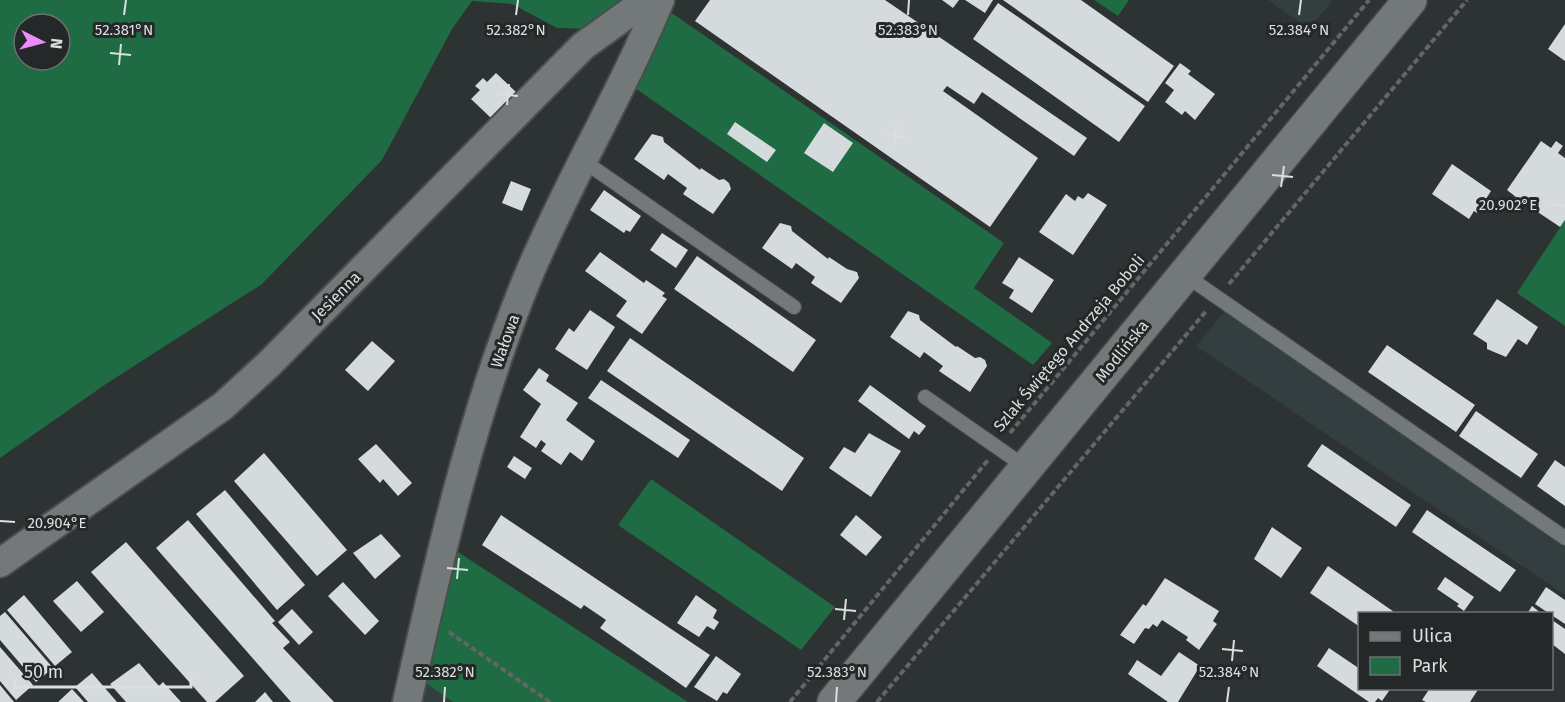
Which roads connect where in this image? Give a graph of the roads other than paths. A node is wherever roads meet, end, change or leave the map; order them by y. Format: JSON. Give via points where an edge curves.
{"nodes":[{"id":1,"x":647,"y":0,"type":"edge"},
{"id":2,"x":660,"y":0,"type":"edge"},
{"id":3,"x":1410,"y":0,"type":"edge"},
{"id":4,"x":582,"y":160,"type":"junction"},
{"id":5,"x":1185,"y":274,"type":"junction"},
{"id":6,"x":794,"y":307,"type":"dead end"},
{"id":7,"x":925,"y":397,"type":"dead end"},
{"id":8,"x":1027,"y":468,"type":"junction"},
{"id":9,"x":1565,"y":538,"type":"edge"},
{"id":10,"x":0,"y":563,"type":"edge"},
{"id":11,"x":407,"y":702,"type":"edge"},
{"id":12,"x":834,"y":702,"type":"edge"}],
"edges":[{"from":1,"to":10,"type":"street","name":"Jesienna","via":[[583,46],[223,406]]},
{"from":2,"to":4,"type":"street","name":"Wałowa"},
{"from":3,"to":5,"type":"main road","name":"Modlińska"},
{"from":4,"to":6,"type":"lane"},
{"from":4,"to":11,"type":"street","name":"Wałowa","via":[[526,282],[489,386],[438,564]]},
{"from":5,"to":8,"type":"main road","name":"Modlińska"},
{"from":5,"to":9,"type":"lane"},
{"from":7,"to":8,"type":"lane"},
{"from":8,"to":12,"type":"main road","name":"Modlińska"}]}
